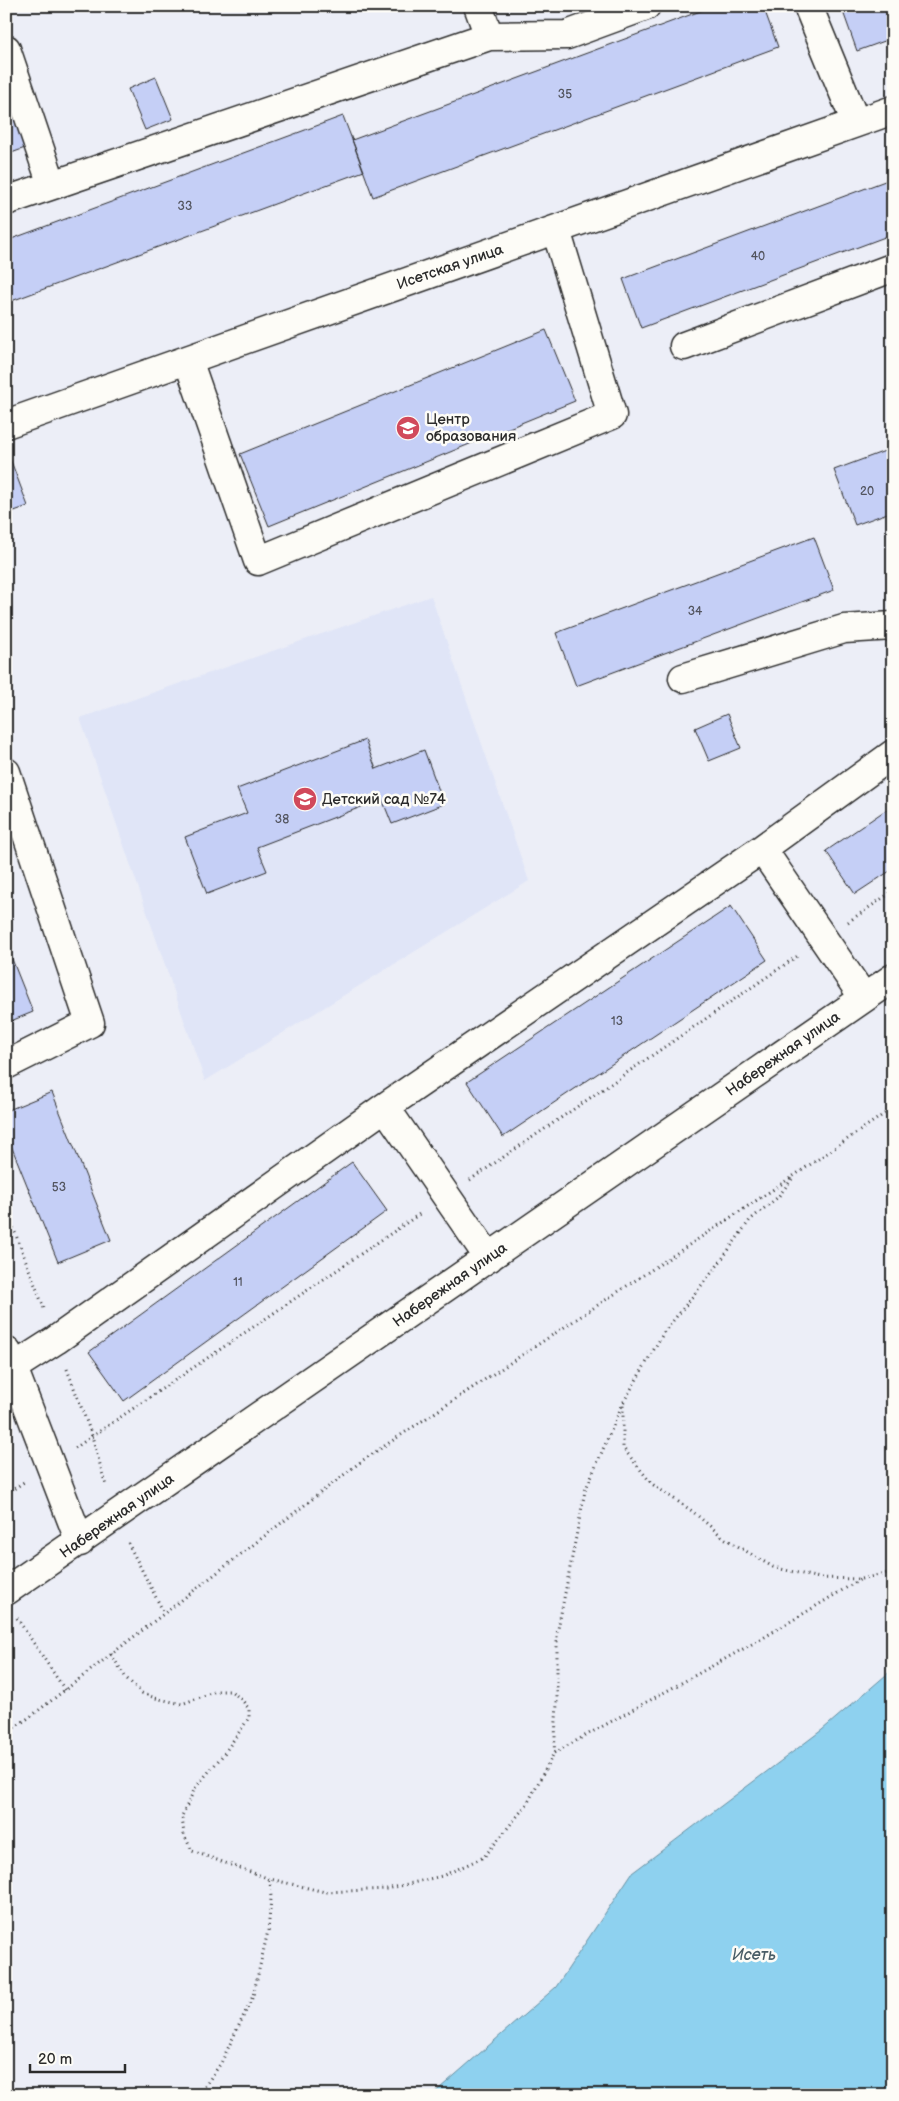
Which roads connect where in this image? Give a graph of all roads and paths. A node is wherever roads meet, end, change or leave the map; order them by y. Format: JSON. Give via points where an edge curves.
{"nodes":[{"id":1,"x":478,"y":6,"type":"edge"},
{"id":2,"x":646,"y":6,"type":"edge"},
{"id":3,"x":808,"y":6,"type":"edge"},
{"id":4,"x":489,"y":36,"type":"junction"},
{"id":5,"x":6,"y":49,"type":"edge"},
{"id":6,"x":893,"y":110,"type":"edge"},
{"id":7,"x":856,"y":123,"type":"junction"},
{"id":8,"x":52,"y":185,"type":"junction"},
{"id":9,"x":6,"y":201,"type":"edge"},
{"id":10,"x":556,"y":230,"type":"junction"},
{"id":11,"x":893,"y":271,"type":"edge"},
{"id":12,"x":684,"y":346,"type":"dead end"},
{"id":13,"x":188,"y":360,"type":"junction"},
{"id":14,"x":6,"y":424,"type":"edge"},
{"id":15,"x":893,"y":626,"type":"edge"},
{"id":16,"x":682,"y":678,"type":"dead end"},
{"id":17,"x":893,"y":754,"type":"edge"},
{"id":18,"x":6,"y":772,"type":"edge"},
{"id":19,"x":762,"y":849,"type":"junction"},
{"id":20,"x":893,"y":978,"type":"edge"},
{"id":21,"x":864,"y":998,"type":"junction"},
{"id":22,"x":6,"y":1065,"type":"edge"},
{"id":23,"x":385,"y":1107,"type":"junction"},
{"id":24,"x":893,"y":1108,"type":"edge"},
{"id":25,"x":795,"y":1175,"type":"junction"},
{"id":26,"x":489,"y":1258,"type":"junction"},
{"id":27,"x":8,"y":1363,"type":"edge"},
{"id":28,"x":624,"y":1403,"type":"junction"},
{"id":29,"x":92,"y":1436,"type":"dead end"},
{"id":30,"x":115,"y":1518,"type":"junction"},
{"id":31,"x":80,"y":1542,"type":"junction"},
{"id":32,"x":893,"y":1572,"type":"edge"},
{"id":33,"x":861,"y":1579,"type":"junction"},
{"id":34,"x":9,"y":1601,"type":"edge"},
{"id":35,"x":164,"y":1613,"type":"junction"},
{"id":36,"x":111,"y":1654,"type":"junction"},
{"id":37,"x":65,"y":1690,"type":"junction"},
{"id":38,"x":6,"y":1733,"type":"edge"},
{"id":39,"x":554,"y":1753,"type":"junction"},
{"id":40,"x":270,"y":1879,"type":"junction"},
{"id":41,"x":199,"y":2095,"type":"edge"}],
"edges":[{"from":1,"to":4,"type":"street"},
{"from":2,"to":4,"type":"street","via":[[567,35]]},
{"from":3,"to":7,"type":"street"},
{"from":4,"to":8,"type":"street"},
{"from":5,"to":8,"type":"street"},
{"from":6,"to":7,"type":"street","name":"Исетская улица"},
{"from":7,"to":10,"type":"street","name":"Исетская улица"},
{"from":8,"to":9,"type":"street"},
{"from":10,"to":13,"type":"street","name":"Исетская улица"},
{"from":10,"to":13,"type":"street","via":[[612,415],[258,561]]},
{"from":11,"to":12,"type":"street"},
{"from":13,"to":14,"type":"street","name":"Исетская улица"},
{"from":15,"to":16,"type":"street","via":[[844,629]]},
{"from":17,"to":19,"type":"street"},
{"from":18,"to":22,"type":"street","via":[[90,1023]]},
{"from":19,"to":21,"type":"street"},
{"from":19,"to":23,"type":"street"},
{"from":20,"to":21,"type":"street","name":"Набережная улица"},
{"from":21,"to":26,"type":"street","name":"Набережная улица"},
{"from":23,"to":26,"type":"street"},
{"from":23,"to":27,"type":"street","via":[[64,1334]]},
{"from":24,"to":25,"type":"path"},
{"from":25,"to":28,"type":"path","via":[[778,1197],[750,1220],[664,1332]]},
{"from":25,"to":35,"type":"path","via":[[363,1460]]},
{"from":26,"to":30,"type":"street","name":"Набережная улица"},
{"from":27,"to":31,"type":"street"},
{"from":28,"to":33,"type":"path","via":[[623,1448],[652,1484],[724,1538],[773,1567],[819,1578]]},
{"from":28,"to":39,"type":"path","via":[[585,1491],[557,1634]]},
{"from":29,"to":30,"type":"path"},
{"from":30,"to":31,"type":"street","name":"Набережная улица"},
{"from":30,"to":35,"type":"path"},
{"from":31,"to":34,"type":"street","name":"Набережная улица"},
{"from":32,"to":33,"type":"path"},
{"from":33,"to":39,"type":"path","via":[[763,1638]]},
{"from":34,"to":37,"type":"path"},
{"from":35,"to":36,"type":"path"},
{"from":36,"to":37,"type":"path"},
{"from":36,"to":40,"type":"path","via":[[126,1678],[142,1693],[182,1704],[216,1691],[231,1691],[249,1709],[246,1724],[195,1788],[182,1816],[184,1834],[192,1852]]},
{"from":37,"to":38,"type":"path"},
{"from":39,"to":40,"type":"path","via":[[527,1804],[484,1857],[442,1876],[387,1889],[325,1892]]},
{"from":40,"to":41,"type":"path","via":[[268,1931],[254,1996],[221,2063]]}]}
